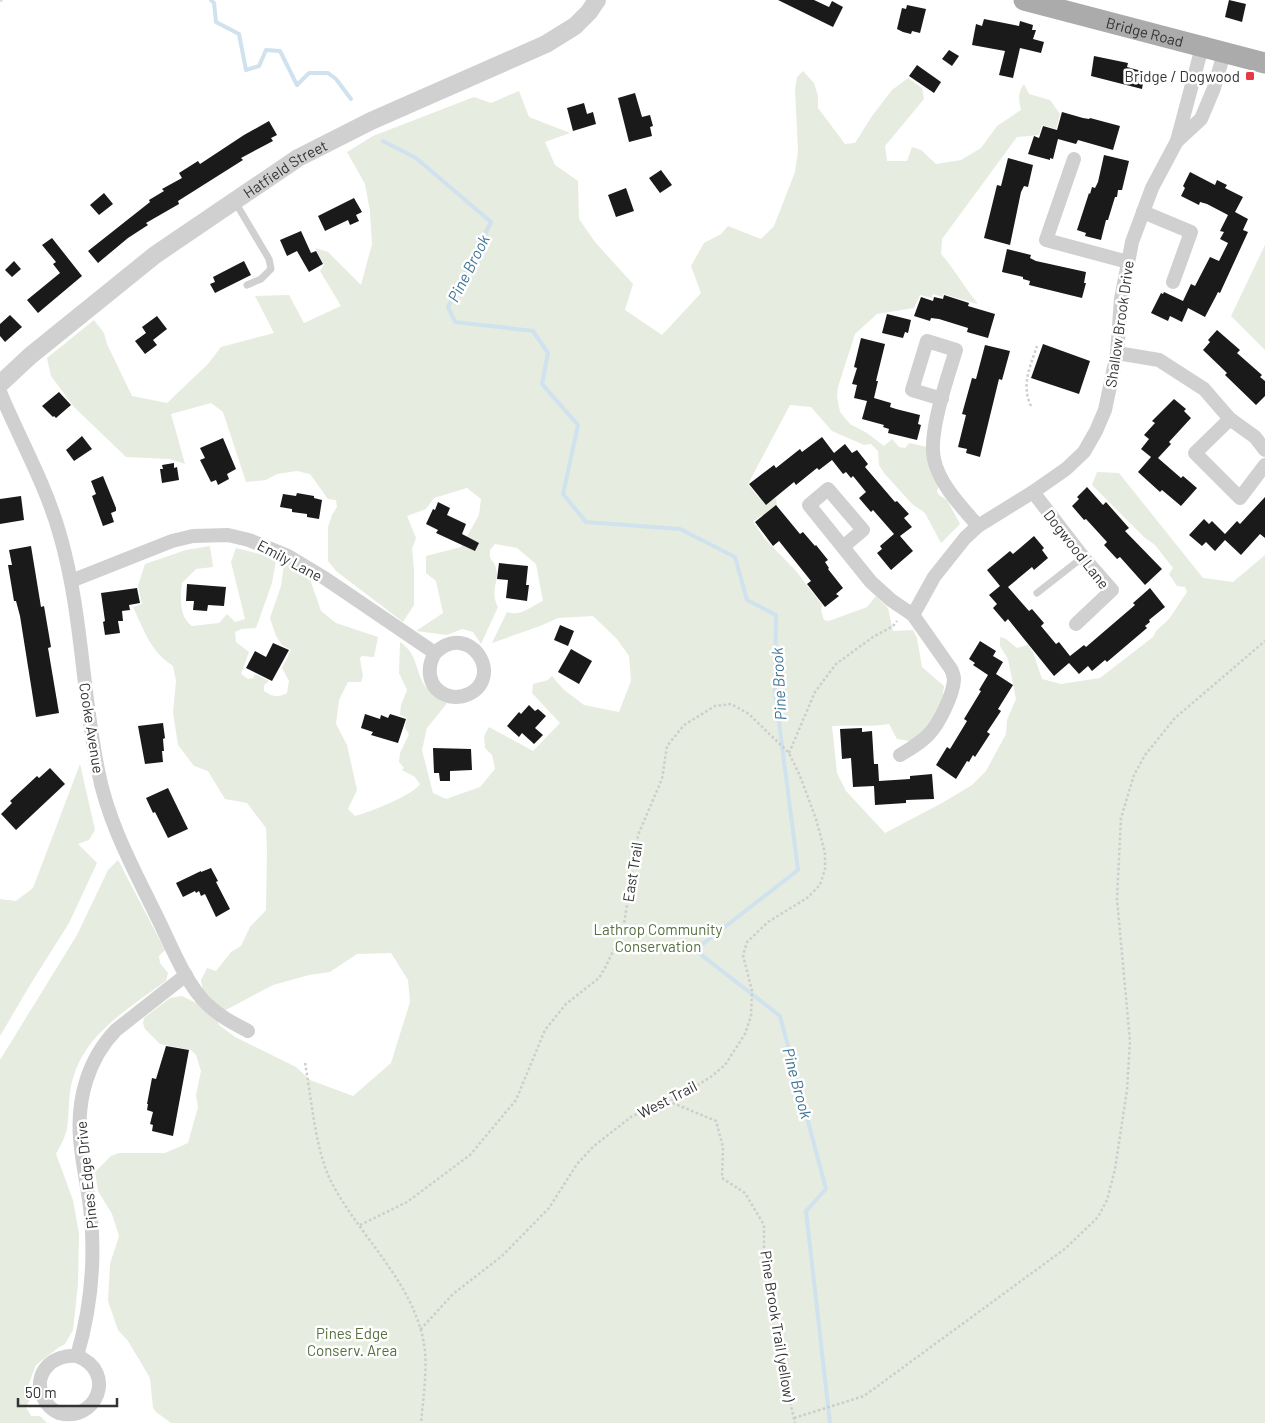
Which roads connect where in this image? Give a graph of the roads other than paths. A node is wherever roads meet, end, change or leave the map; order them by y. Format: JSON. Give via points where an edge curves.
{"nodes":[{"id":1,"x":597,"y":0,"type":"edge"},
{"id":2,"x":1024,"y":0,"type":"edge"},
{"id":3,"x":1202,"y":47,"type":"junction"},
{"id":4,"x":1224,"y":53,"type":"junction"},
{"id":5,"x":1265,"y":63,"type":"edge"},
{"id":6,"x":1177,"y":141,"type":"junction"},
{"id":7,"x":1074,"y":159,"type":"dead end"},
{"id":8,"x":234,"y":200,"type":"junction"},
{"id":9,"x":1143,"y":212,"type":"junction"},
{"id":10,"x":1128,"y":262,"type":"junction"},
{"id":11,"x":1174,"y":282,"type":"dead end"},
{"id":12,"x":247,"y":285,"type":"dead end"},
{"id":13,"x":1117,"y":353,"type":"junction"},
{"id":14,"x":0,"y":384,"type":"edge"},
{"id":15,"x":0,"y":392,"type":"edge"},
{"id":16,"x":942,"y":399,"type":"dead end"},
{"id":17,"x":1230,"y":419,"type":"junction"},
{"id":18,"x":1265,"y":450,"type":"edge"},
{"id":19,"x":1265,"y":465,"type":"edge"},
{"id":20,"x":1033,"y":492,"type":"junction"},
{"id":21,"x":978,"y":526,"type":"junction"},
{"id":22,"x":844,"y":546,"type":"dead end"},
{"id":23,"x":1083,"y":557,"type":"junction"},
{"id":24,"x":71,"y":581,"type":"junction"},
{"id":25,"x":1037,"y":592,"type":"dead end"},
{"id":26,"x":906,"y":616,"type":"junction"},
{"id":27,"x":1076,"y":624,"type":"dead end"},
{"id":28,"x":435,"y":653,"type":"dead end"},
{"id":29,"x":900,"y":755,"type":"dead end"},
{"id":30,"x":186,"y":975,"type":"junction"},
{"id":31,"x":248,"y":1031,"type":"dead end"},
{"id":32,"x":77,"y":1356,"type":"junction"}],
"edges":[{"from":1,"to":8,"type":"street","name":"Hatfield Street","via":[[575,26],[546,44],[298,158]]},
{"from":2,"to":3,"type":"main road","name":"Bridge Road"},
{"from":3,"to":4,"type":"main road","name":"Bridge Road"},
{"from":3,"to":6,"type":"street","name":"Shallow Brook Drive"},
{"from":4,"to":5,"type":"main road","name":"Bridge Road"},
{"from":4,"to":6,"type":"street","name":"Shallow Brook Drive","via":[[1201,120]]},
{"from":6,"to":9,"type":"street","name":"Shallow Brook Drive","via":[[1155,181]]},
{"from":7,"to":10,"type":"street","via":[[1046,240]]},
{"from":8,"to":12,"type":"lane","via":[[269,259],[271,270]]},
{"from":8,"to":14,"type":"street","name":"Hatfield Street","via":[[155,255]]},
{"from":9,"to":10,"type":"street","name":"Shallow Brook Drive"},
{"from":9,"to":11,"type":"street","via":[[1191,232]]},
{"from":10,"to":13,"type":"street","name":"Shallow Brook Drive","via":[[1121,299]]},
{"from":13,"to":17,"type":"street","via":[[1159,360],[1204,389]]},
{"from":13,"to":20,"type":"street","name":"Shallow Brook Drive","via":[[1106,410],[1084,452]]},
{"from":15,"to":24,"type":"street","name":"Cooke Avenue","via":[[44,490],[60,534]]},
{"from":16,"to":21,"type":"street","via":[[934,459],[947,487]]},
{"from":17,"to":18,"type":"street","via":[[1255,437]]},
{"from":17,"to":19,"type":"street","via":[[1195,453],[1240,498]]},
{"from":20,"to":21,"type":"street","name":"Shallow Brook Drive"},
{"from":20,"to":23,"type":"street","name":"Dogwood Lane"},
{"from":21,"to":26,"type":"street","name":"Shallow Brook Drive","via":[[943,564]]},
{"from":22,"to":26,"type":"street","via":[[872,582]]},
{"from":23,"to":25,"type":"lane"},
{"from":23,"to":27,"type":"street","name":"Dogwood Lane","via":[[1112,590]]},
{"from":24,"to":28,"type":"street","name":"Emily Lane","via":[[172,541],[193,536],[228,535],[288,556]]},
{"from":24,"to":30,"type":"street","name":"Cooke Avenue","via":[[97,769],[106,802],[118,837]]},
{"from":26,"to":29,"type":"street","via":[[951,669],[954,677],[951,693],[937,724],[921,742]]},
{"from":30,"to":31,"type":"street","name":"Cooke Avenue","via":[[206,1004],[226,1020]]},
{"from":30,"to":32,"type":"street","name":"Pines Edge Drive","via":[[106,1039],[85,1083],[80,1105],[80,1138],[92,1217],[93,1253],[86,1322]]},
{"from":32,"to":32,"type":"street","via":[[62,1356],[50,1363],[41,1378],[40,1387],[45,1401],[56,1411],[79,1416],[94,1403],[100,1384],[95,1369]]}]}
